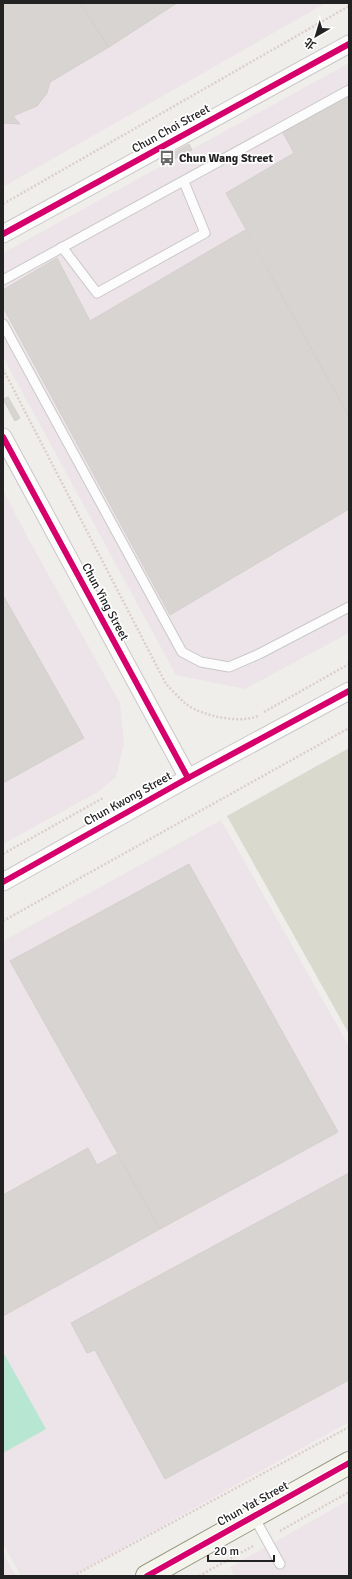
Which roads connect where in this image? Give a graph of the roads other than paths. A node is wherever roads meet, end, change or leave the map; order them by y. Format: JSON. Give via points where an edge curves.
{"nodes":[{"id":1,"x":349,"y":44,"type":"edge"},
{"id":2,"x":349,"y":90,"type":"edge"},
{"id":3,"x":184,"y":182,"type":"junction"},
{"id":4,"x":3,"y":234,"type":"edge"},
{"id":5,"x":62,"y":247,"type":"junction"},
{"id":6,"x":3,"y":280,"type":"edge"},
{"id":7,"x":3,"y":324,"type":"edge"},
{"id":8,"x":3,"y":437,"type":"edge"},
{"id":9,"x":349,"y":607,"type":"edge"},
{"id":10,"x":349,"y":691,"type":"edge"},
{"id":11,"x":188,"y":778,"type":"junction"},
{"id":12,"x":3,"y":882,"type":"edge"},
{"id":13,"x":349,"y":1463,"type":"edge"},
{"id":14,"x":254,"y":1517,"type":"junction"},
{"id":15,"x":280,"y":1564,"type":"dead end"},
{"id":16,"x":147,"y":1576,"type":"edge"}],
"edges":[{"from":1,"to":4,"type":"street","name":"Chun Choi Street"},
{"from":2,"to":3,"type":"lane"},
{"from":3,"to":5,"type":"lane"},
{"from":3,"to":5,"type":"lane","via":[[205,233],[97,293]]},
{"from":5,"to":6,"type":"lane"},
{"from":7,"to":9,"type":"lane","via":[[182,652],[201,662],[229,667]]},
{"from":8,"to":11,"type":"street","name":"Chun Ying Street"},
{"from":10,"to":11,"type":"street","name":"Chun Kwong Street"},
{"from":11,"to":12,"type":"street","name":"Chun Kwong Street"},
{"from":13,"to":14,"type":"street","name":"Chun Yat Street"},
{"from":14,"to":15,"type":"lane"},
{"from":14,"to":16,"type":"street","name":"Chun Yat Street"}]}
